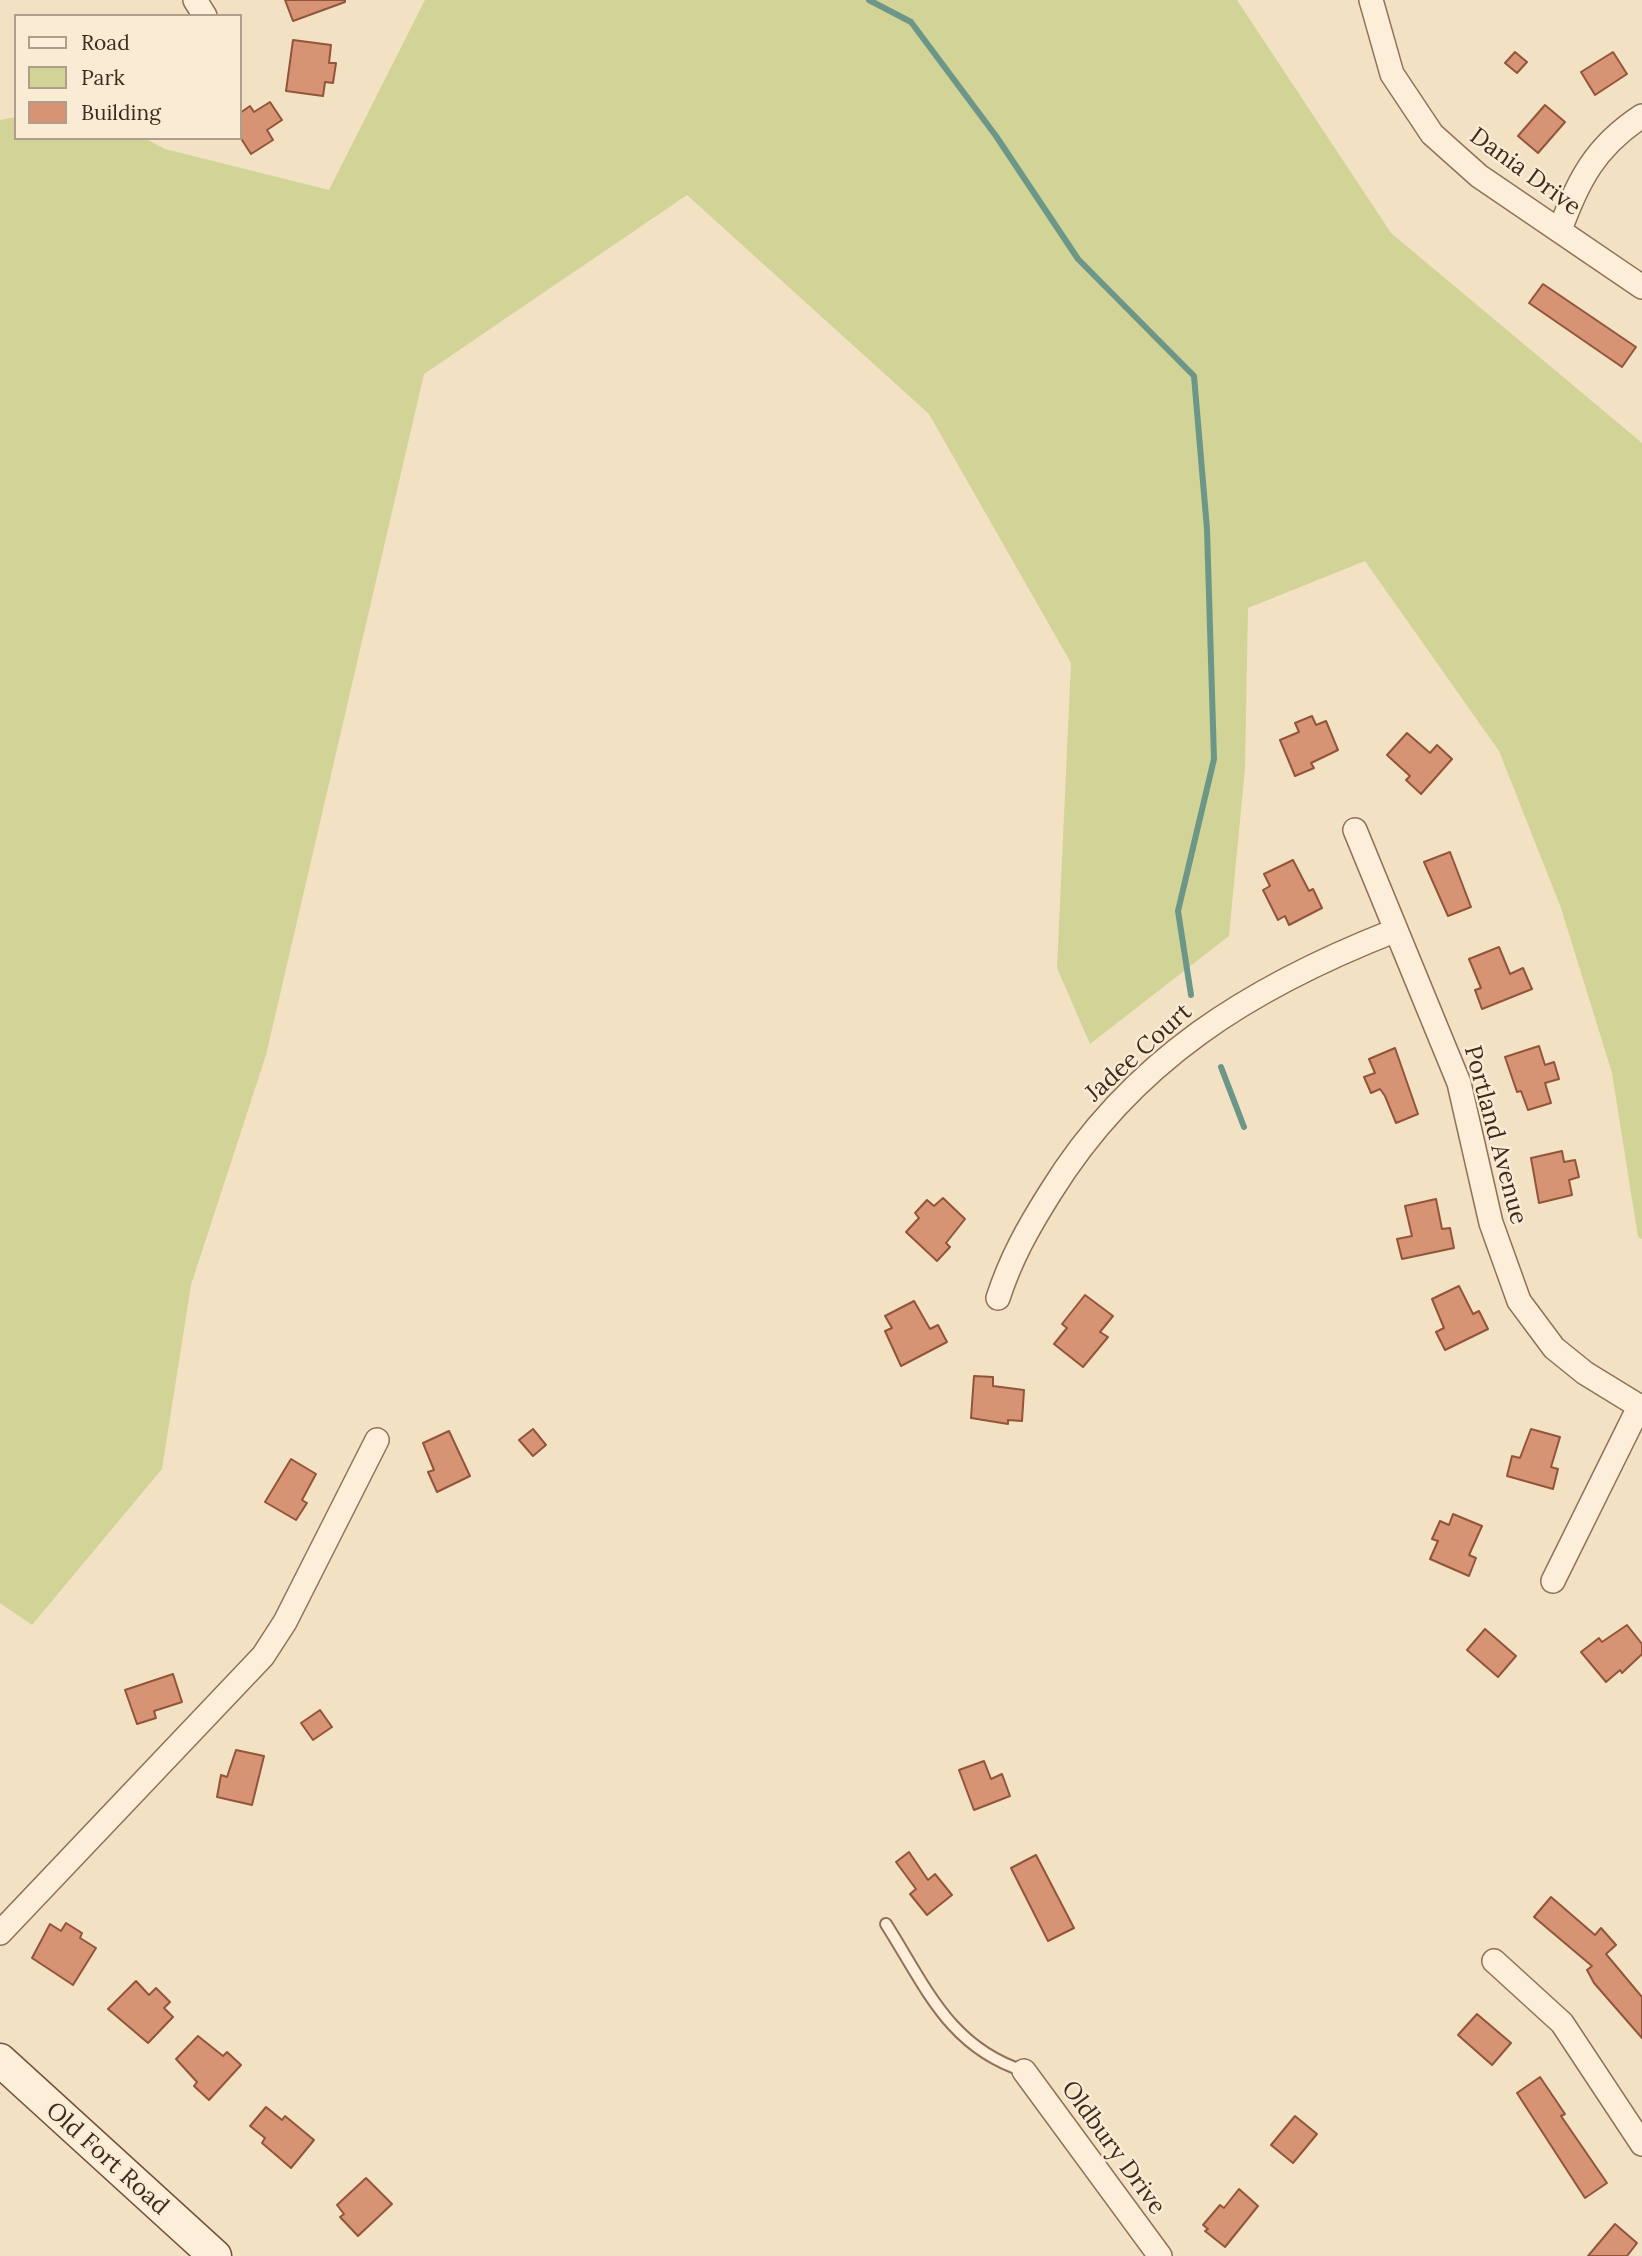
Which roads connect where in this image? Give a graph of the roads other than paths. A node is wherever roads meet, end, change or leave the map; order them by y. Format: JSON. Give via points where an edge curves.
{"nodes":[{"id":1,"x":1371,"y":0,"type":"edge"},
{"id":2,"x":1642,"y":116,"type":"edge"},
{"id":3,"x":1560,"y":230,"type":"junction"},
{"id":4,"x":1642,"y":287,"type":"edge"},
{"id":5,"x":1355,"y":830,"type":"dead end"},
{"id":6,"x":1394,"y":931,"type":"junction"},
{"id":7,"x":998,"y":1297,"type":"dead end"},
{"id":8,"x":1640,"y":1407,"type":"edge"},
{"id":9,"x":377,"y":1440,"type":"dead end"},
{"id":10,"x":1553,"y":1581,"type":"dead end"},
{"id":11,"x":887,"y":1924,"type":"dead end"},
{"id":12,"x":0,"y":1933,"type":"edge"},
{"id":13,"x":1494,"y":1961,"type":"dead end"},
{"id":14,"x":0,"y":2060,"type":"edge"},
{"id":15,"x":1024,"y":2071,"type":"joint"},
{"id":16,"x":1642,"y":2144,"type":"edge"},
{"id":17,"x":215,"y":2256,"type":"edge"},
{"id":18,"x":1160,"y":2256,"type":"edge"}],
"edges":[{"from":1,"to":3,"type":"street","name":"Dania Drive","via":[[1392,74],[1432,134],[1479,176]]},
{"from":2,"to":3,"type":"street","via":[[1620,130],[1600,152],[1576,187]]},
{"from":3,"to":4,"type":"street","name":"Dania Drive"},
{"from":5,"to":6,"type":"street","name":"Portland Avenue"},
{"from":6,"to":7,"type":"street","name":"Jadee Court","via":[[1259,992],[1183,1043],[1140,1081],[1090,1134],[1061,1174],[1012,1257]]},
{"from":6,"to":8,"type":"street","name":"Portland Avenue","via":[[1459,1083],[1491,1223],[1519,1301],[1554,1348]]},
{"from":8,"to":10,"type":"street"},
{"from":9,"to":12,"type":"street","via":[[285,1622],[263,1656]]},
{"from":11,"to":15,"type":"lane","via":[[961,2037],[996,2062]]},
{"from":13,"to":16,"type":"street","via":[[1562,2023]]},
{"from":14,"to":17,"type":"main road","name":"Old Fort Road"},
{"from":15,"to":18,"type":"street","name":"Oldbury Drive"}]}
